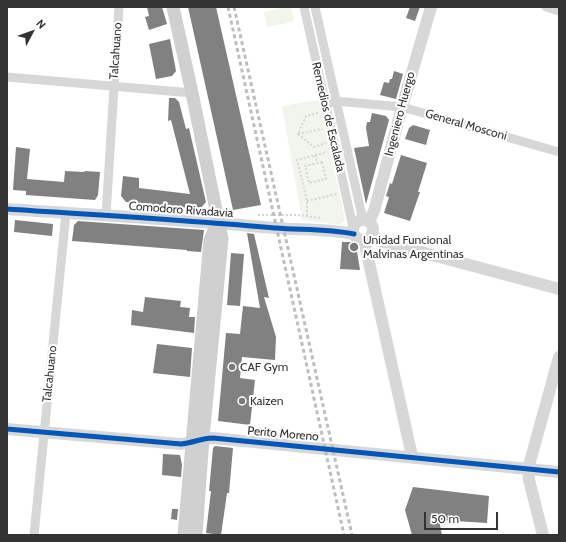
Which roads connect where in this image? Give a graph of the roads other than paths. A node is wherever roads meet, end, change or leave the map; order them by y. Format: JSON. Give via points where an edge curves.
{"nodes":[{"id":1,"x":119,"y":7,"type":"edge"},
{"id":2,"x":173,"y":7,"type":"edge"},
{"id":3,"x":304,"y":7,"type":"edge"},
{"id":4,"x":315,"y":7,"type":"edge"},
{"id":5,"x":431,"y":7,"type":"edge"},
{"id":6,"x":546,"y":7,"type":"edge"},
{"id":7,"x":559,"y":11,"type":"edge"},
{"id":8,"x":7,"y":77,"type":"edge"},
{"id":9,"x":114,"y":86,"type":"junction"},
{"id":10,"x":192,"y":93,"type":"junction"},
{"id":11,"x":335,"y":101,"type":"junction"},
{"id":12,"x":325,"y":105,"type":"junction"},
{"id":13,"x":402,"y":107,"type":"junction"},
{"id":14,"x":559,"y":152,"type":"edge"},
{"id":15,"x":7,"y":209,"type":"edge"},
{"id":16,"x":66,"y":213,"type":"junction"},
{"id":17,"x":106,"y":215,"type":"junction"},
{"id":18,"x":218,"y":222,"type":"junction"},
{"id":19,"x":362,"y":230,"type":"junction"},
{"id":20,"x":559,"y":289,"type":"edge"},
{"id":21,"x":559,"y":357,"type":"edge"},
{"id":22,"x":7,"y":429,"type":"edge"},
{"id":23,"x":44,"y":432,"type":"junction"},
{"id":24,"x":197,"y":441,"type":"junction"},
{"id":25,"x":412,"y":456,"type":"junction"},
{"id":26,"x":528,"y":469,"type":"junction"},
{"id":27,"x":559,"y":472,"type":"edge"},
{"id":28,"x":34,"y":535,"type":"edge"},
{"id":29,"x":184,"y":535,"type":"edge"},
{"id":30,"x":196,"y":535,"type":"edge"},
{"id":31,"x":543,"y":535,"type":"edge"}],
"edges":[{"from":1,"to":9,"type":"street","name":"Talcahuano"},
{"from":2,"to":10,"type":"main road"},
{"from":3,"to":12,"type":"street","name":"Remedios de Escalada"},
{"from":4,"to":11,"type":"street","name":"Remedios de Escalada"},
{"from":5,"to":13,"type":"street","name":"Ingeniero Huergo"},
{"from":6,"to":7,"type":"street"},
{"from":8,"to":9,"type":"street"},
{"from":9,"to":10,"type":"street"},
{"from":9,"to":17,"type":"street","name":"Talcahuano"},
{"from":10,"to":18,"type":"main road"},
{"from":11,"to":12,"type":"street","name":"General Mosconi"},
{"from":11,"to":13,"type":"street","name":"General Mosconi"},
{"from":11,"to":19,"type":"street","name":"Remedios de Escalada"},
{"from":12,"to":19,"type":"street","name":"Remedios de Escalada"},
{"from":13,"to":14,"type":"street","name":"General Mosconi"},
{"from":13,"to":19,"type":"street","name":"Ingeniero Huergo","via":[[374,211]]},
{"from":15,"to":16,"type":"street","name":"Comodoro Rivadavia"},
{"from":16,"to":17,"type":"street","name":"Comodoro Rivadavia"},
{"from":16,"to":23,"type":"street","name":"Talcahuano"},
{"from":17,"to":18,"type":"street","name":"Comodoro Rivadavia"},
{"from":18,"to":19,"type":"street","name":"Comodoro Rivadavia","via":[[277,228]]},
{"from":18,"to":24,"type":"main road","via":[[210,240]]},
{"from":19,"to":20,"type":"street","name":"Comodoro Rivadavia","via":[[380,241]]},
{"from":19,"to":25,"type":"street","name":"Remedios de Escalada"},
{"from":21,"to":26,"type":"street"},
{"from":22,"to":23,"type":"street","name":"Perito Moreno"},
{"from":23,"to":24,"type":"street","name":"Perito Moreno","via":[[181,444]]},
{"from":23,"to":28,"type":"street","name":"Talcahuano"},
{"from":24,"to":25,"type":"street","name":"Perito Moreno","via":[[213,438]]},
{"from":24,"to":29,"type":"main road"},
{"from":24,"to":30,"type":"main road"},
{"from":25,"to":26,"type":"street","name":"Perito Moreno"},
{"from":26,"to":27,"type":"street","name":"Perito Moreno"},
{"from":26,"to":31,"type":"street"}]}
